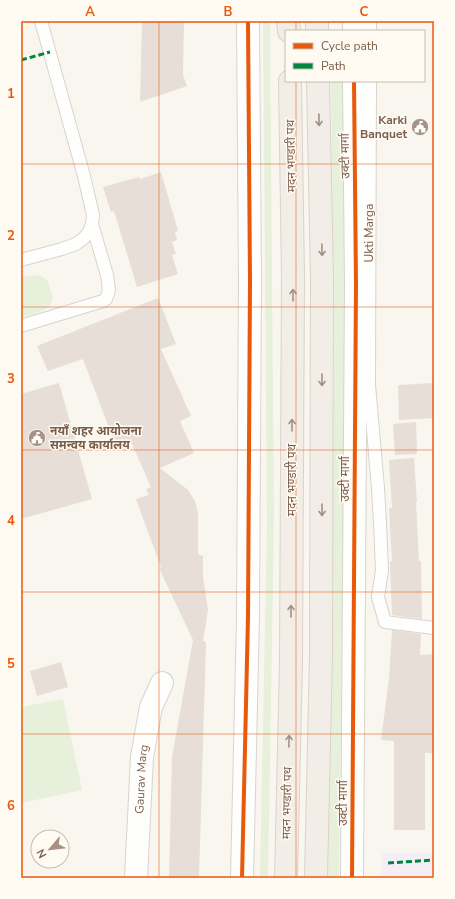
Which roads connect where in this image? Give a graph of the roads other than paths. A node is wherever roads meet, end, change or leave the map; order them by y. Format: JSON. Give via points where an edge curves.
{"nodes":[{"id":1,"x":41,"y":21,"type":"edge"},
{"id":2,"x":248,"y":21,"type":"edge"},
{"id":3,"x":290,"y":82,"type":"edge"},
{"id":4,"x":318,"y":82,"type":"edge"},
{"id":5,"x":354,"y":82,"type":"edge"},
{"id":6,"x":370,"y":82,"type":"edge"},
{"id":7,"x":92,"y":224,"type":"junction"},
{"id":8,"x":21,"y":260,"type":"edge"},
{"id":9,"x":21,"y":326,"type":"edge"},
{"id":10,"x":434,"y":628,"type":"edge"},
{"id":11,"x":162,"y":683,"type":"dead end"},
{"id":12,"x":136,"y":878,"type":"edge"},
{"id":13,"x":242,"y":878,"type":"edge"},
{"id":14,"x":286,"y":878,"type":"edge"},
{"id":15,"x":316,"y":878,"type":"edge"},
{"id":16,"x":352,"y":878,"type":"edge"}],
"edges":[{"from":1,"to":7,"type":"lane","via":[[84,176],[93,215]]},
{"from":2,"to":13,"type":"street","via":[[248,570]]},
{"from":14,"to":3,"type":"highway","name":"मदन भण्डारी पथ","one_way":true,"via":[[291,662],[294,276]]},
{"from":4,"to":15,"type":"highway","one_way":true,"via":[[322,278],[321,630]]},
{"from":5,"to":16,"type":"street","name":"उक्टी मार्गा","via":[[356,285]]},
{"from":6,"to":10,"type":"lane","name":"Ukti Marga","via":[[369,385],[378,480],[382,570],[378,597],[385,622]]},
{"from":7,"to":8,"type":"lane","via":[[89,232],[76,244]]},
{"from":7,"to":9,"type":"lane","via":[[107,275],[109,290],[106,299]]},
{"from":11,"to":12,"type":"street","name":"Gaurav Marg","via":[[151,707],[142,757]]}]}
